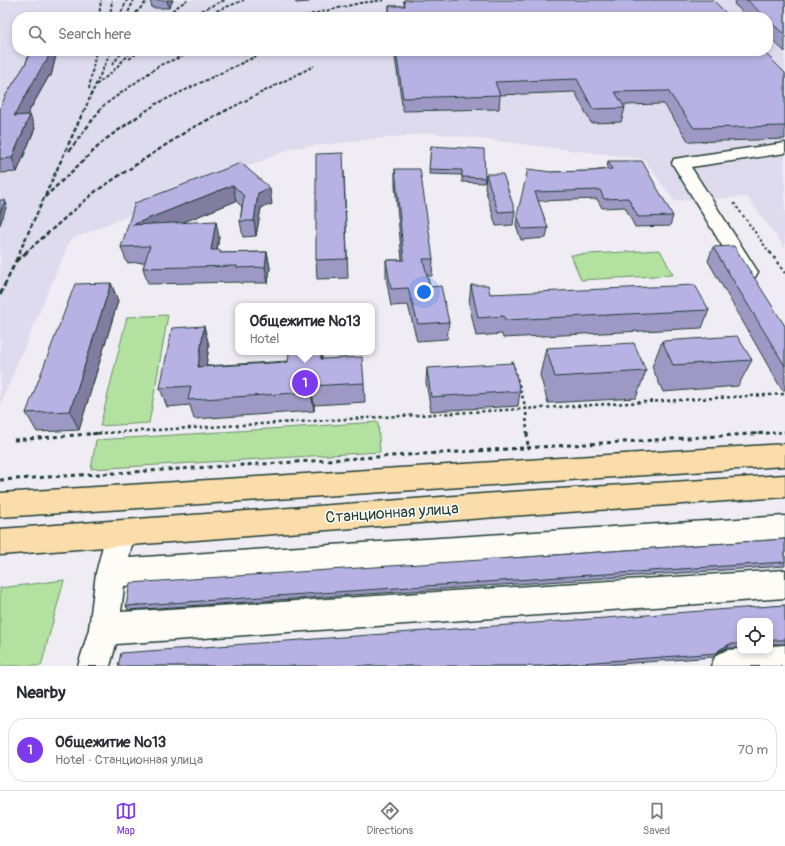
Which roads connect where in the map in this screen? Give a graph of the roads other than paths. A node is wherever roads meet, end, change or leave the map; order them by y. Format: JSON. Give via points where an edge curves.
{"nodes":[{"id":1,"x":785,"y":148,"type":"edge"},
{"id":2,"x":756,"y":285,"type":"edge"},
{"id":3,"x":785,"y":455,"type":"edge"},
{"id":4,"x":785,"y":486,"type":"edge"},
{"id":5,"x":0,"y":505,"type":"edge"},
{"id":6,"x":785,"y":529,"type":"edge"},
{"id":7,"x":120,"y":534,"type":"junction"},
{"id":8,"x":0,"y":542,"type":"edge"},
{"id":9,"x":111,"y":573,"type":"junction"},
{"id":10,"x":785,"y":584,"type":"edge"},
{"id":11,"x":104,"y":629,"type":"junction"},
{"id":12,"x":785,"y":661,"type":"edge"},
{"id":13,"x":94,"y":666,"type":"edge"},
{"id":14,"x":727,"y":666,"type":"edge"}],
"edges":[{"from":1,"to":2,"type":"lane","via":[[680,163]]},
{"from":3,"to":5,"type":"main road"},
{"from":4,"to":7,"type":"main road","name":"Станционная улица"},
{"from":6,"to":9,"type":"lane"},
{"from":7,"to":8,"type":"main road","name":"Станционная улица"},
{"from":7,"to":9,"type":"lane"},
{"from":9,"to":11,"type":"lane"},
{"from":10,"to":11,"type":"lane"},
{"from":11,"to":13,"type":"lane"},
{"from":12,"to":14,"type":"lane"}]}
